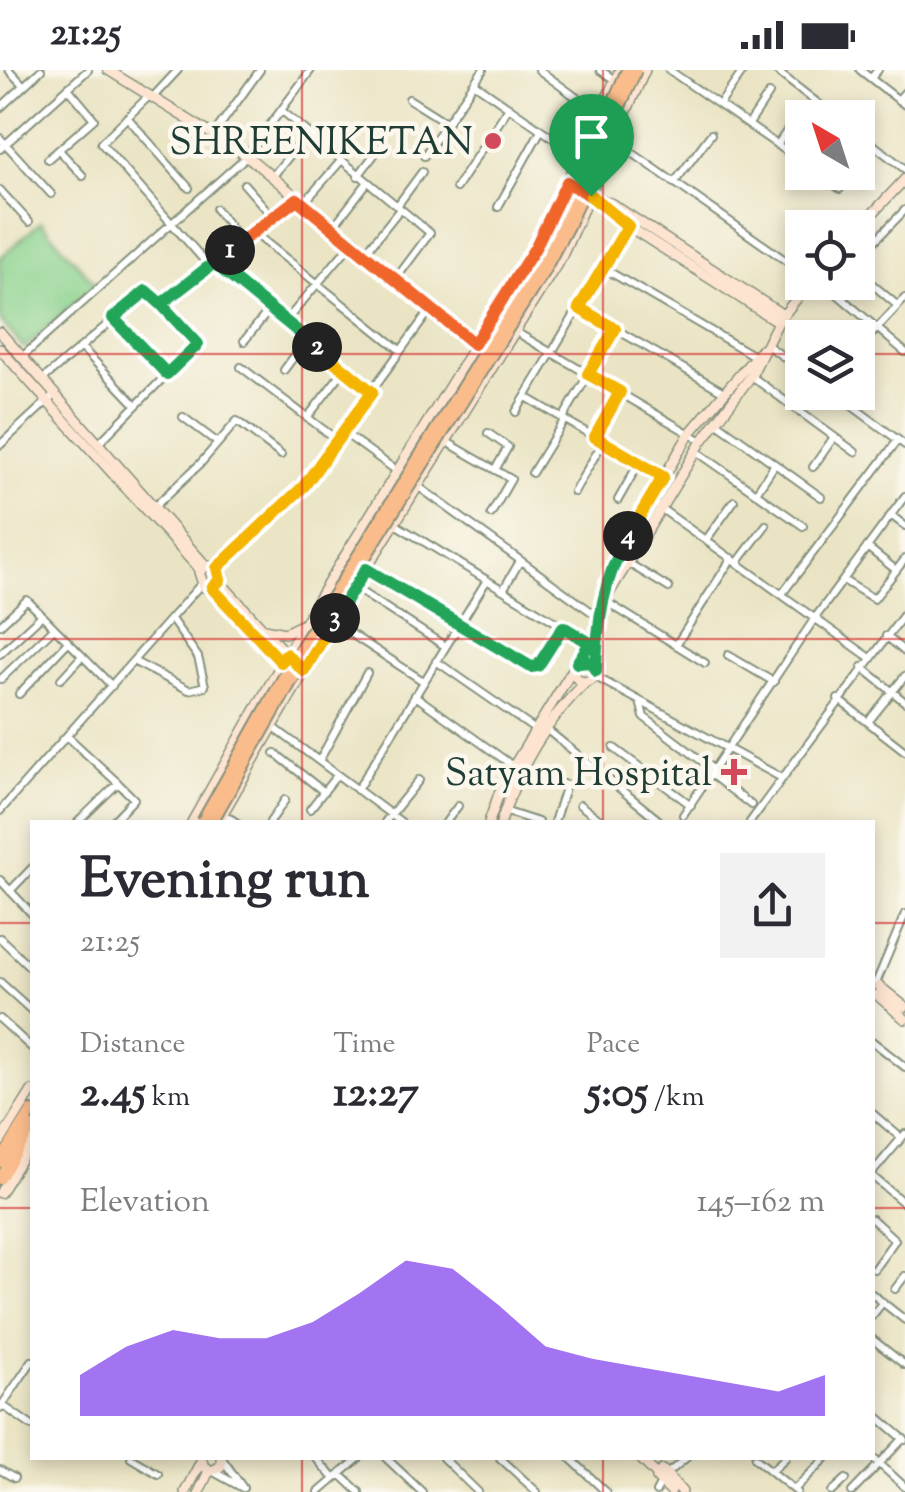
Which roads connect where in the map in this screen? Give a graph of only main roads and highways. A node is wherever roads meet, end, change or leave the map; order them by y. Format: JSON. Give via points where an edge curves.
{"nodes":[{"id":1,"x":624,"y":70,"type":"edge"},
{"id":2,"x":636,"y":70,"type":"edge"},
{"id":3,"x":203,"y":820,"type":"edge"},
{"id":4,"x":218,"y":820,"type":"edge"},
{"id":5,"x":30,"y":1107,"type":"edge"},
{"id":6,"x":30,"y":1130,"type":"edge"},
{"id":7,"x":0,"y":1162,"type":"edge"},
{"id":8,"x":0,"y":1179,"type":"edge"}],
"edges":[{"from":1,"to":3,"type":"main road","bridge":true,"via":[[537,266],[290,664]]},
{"from":2,"to":4,"type":"main road","bridge":true,"via":[[544,272],[326,620]]},
{"from":5,"to":7,"type":"main road"},
{"from":6,"to":8,"type":"main road"}]}
